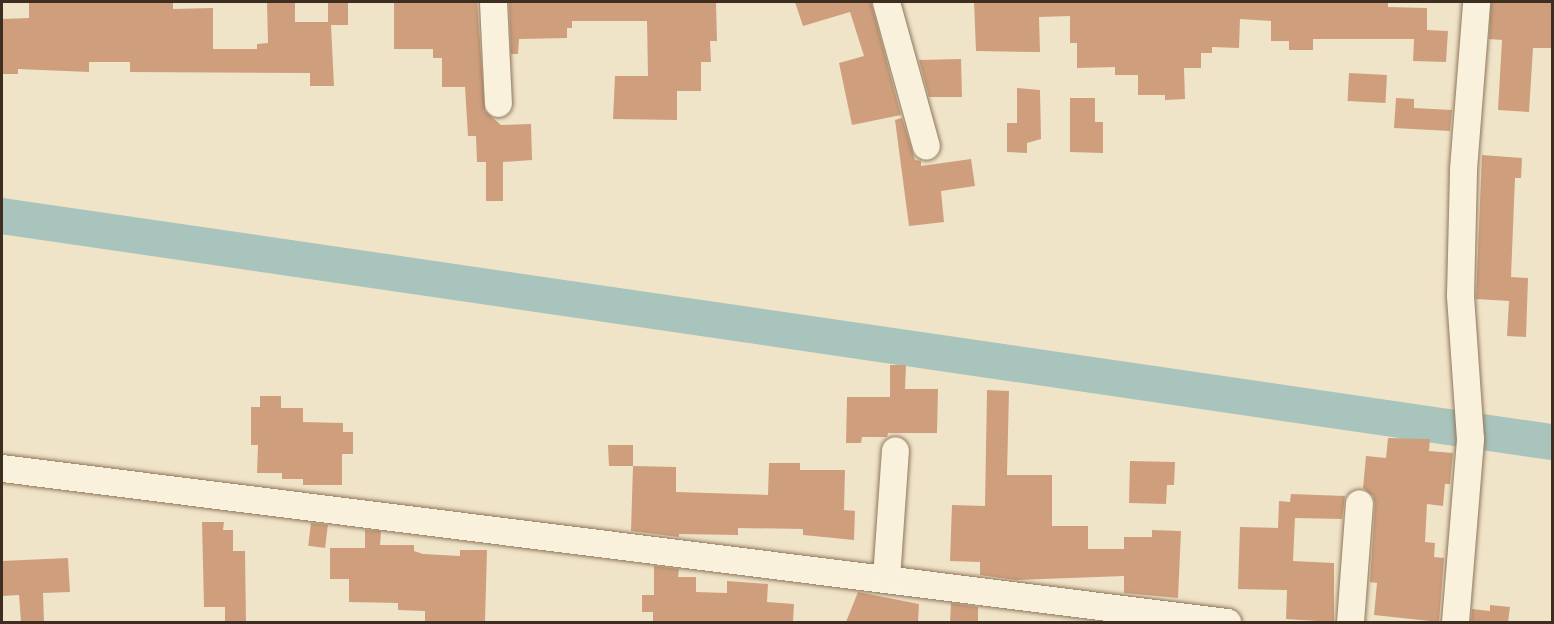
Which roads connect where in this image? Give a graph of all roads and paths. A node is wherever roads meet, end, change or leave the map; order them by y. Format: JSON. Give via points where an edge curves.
{"nodes":[{"id":1,"x":494,"y":2,"type":"edge"},
{"id":2,"x":886,"y":2,"type":"edge"},
{"id":3,"x":1476,"y":2,"type":"edge"},
{"id":4,"x":498,"y":103,"type":"dead end"},
{"id":5,"x":926,"y":146,"type":"dead end"},
{"id":6,"x":896,"y":450,"type":"dead end"},
{"id":7,"x":2,"y":468,"type":"edge"},
{"id":8,"x":1359,"y":503,"type":"dead end"},
{"id":9,"x":886,"y":578,"type":"junction"},
{"id":10,"x":1227,"y":622,"type":"edge"},
{"id":11,"x":1350,"y":622,"type":"edge"},
{"id":12,"x":1455,"y":622,"type":"edge"}],
"edges":[{"from":1,"to":4,"type":"street"},
{"from":2,"to":5,"type":"street"},
{"from":3,"to":12,"type":"street","via":[[1462,169],[1460,295],[1470,439]]},
{"from":6,"to":9,"type":"street"},
{"from":7,"to":9,"type":"street"},
{"from":8,"to":11,"type":"street"},
{"from":9,"to":10,"type":"street"}]}
